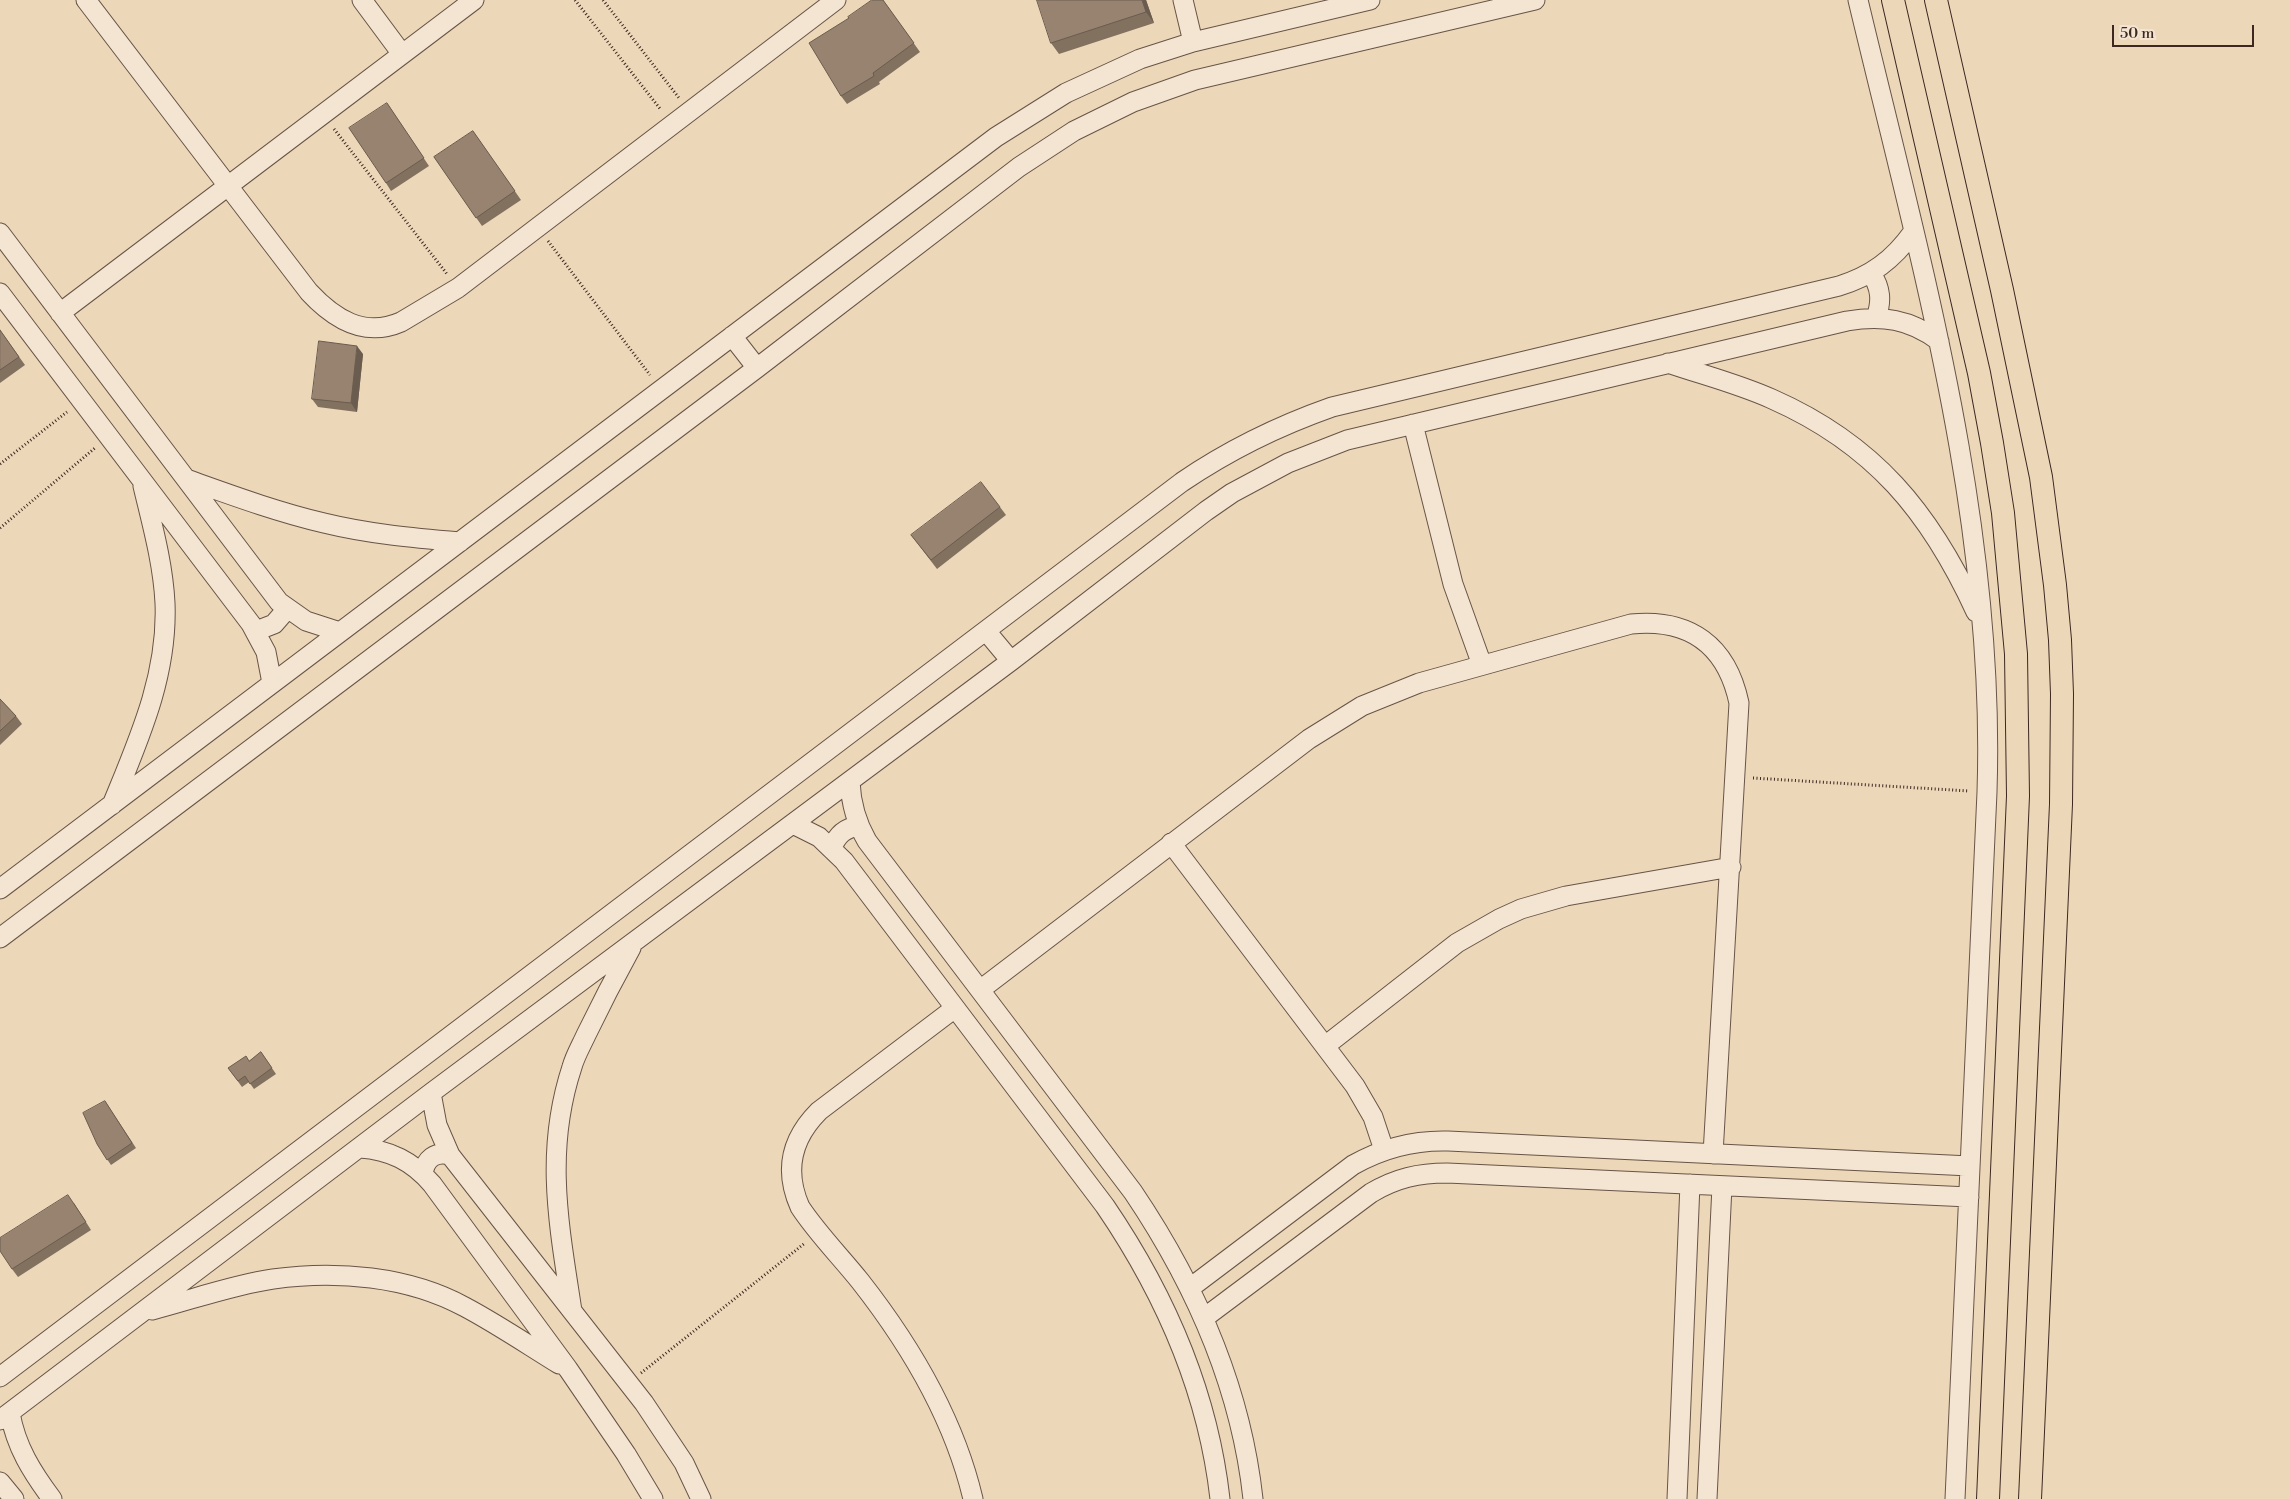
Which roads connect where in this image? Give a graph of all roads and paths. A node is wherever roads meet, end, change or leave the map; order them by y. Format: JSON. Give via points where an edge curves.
{"nodes":[{"id":1,"x":86,"y":0,"type":"edge"},
{"id":2,"x":362,"y":0,"type":"edge"},
{"id":3,"x":474,"y":0,"type":"edge"},
{"id":4,"x":575,"y":0,"type":"edge"},
{"id":5,"x":603,"y":0,"type":"edge"},
{"id":6,"x":836,"y":0,"type":"edge"},
{"id":7,"x":1183,"y":0,"type":"edge"},
{"id":8,"x":1370,"y":0,"type":"edge"},
{"id":9,"x":1535,"y":0,"type":"edge"},
{"id":10,"x":1858,"y":0,"type":"edge"},
{"id":11,"x":1893,"y":0,"type":"edge"},
{"id":12,"x":1936,"y":0,"type":"edge"},
{"id":13,"x":1193,"y":42,"type":"junction"},
{"id":14,"x":402,"y":54,"type":"junction"},
{"id":15,"x":690,"y":111,"type":"junction"},
{"id":16,"x":323,"y":114,"type":"junction"},
{"id":17,"x":672,"y":124,"type":"junction"},
{"id":18,"x":228,"y":186,"type":"junction"},
{"id":19,"x":538,"y":228,"type":"junction"},
{"id":20,"x":1913,"y":232,"type":"junction"},
{"id":21,"x":0,"y":234,"type":"edge"},
{"id":22,"x":1871,"y":273,"type":"junction"},
{"id":23,"x":458,"y":288,"type":"junction"},
{"id":24,"x":0,"y":293,"type":"edge"},
{"id":25,"x":60,"y":313,"type":"junction"},
{"id":26,"x":1876,"y":318,"type":"junction"},
{"id":27,"x":732,"y":336,"type":"junction"},
{"id":28,"x":1938,"y":341,"type":"junction"},
{"id":29,"x":1667,"y":363,"type":"junction"},
{"id":30,"x":757,"y":368,"type":"junction"},
{"id":31,"x":661,"y":390,"type":"junction"},
{"id":32,"x":81,"y":400,"type":"junction"},
{"id":33,"x":1413,"y":424,"type":"junction"},
{"id":34,"x":108,"y":436,"type":"junction"},
{"id":35,"x":0,"y":464,"type":"edge"},
{"id":36,"x":186,"y":479,"type":"junction"},
{"id":37,"x":142,"y":480,"type":"junction"},
{"id":38,"x":0,"y":528,"type":"edge"},
{"id":39,"x":460,"y":542,"type":"junction"},
{"id":40,"x":288,"y":610,"type":"junction"},
{"id":41,"x":1983,"y":626,"type":"junction"},
{"id":42,"x":256,"y":631,"type":"junction"},
{"id":43,"x":986,"y":631,"type":"junction"},
{"id":44,"x":340,"y":632,"type":"junction"},
{"id":45,"x":1011,"y":661,"type":"junction"},
{"id":46,"x":1482,"y":665,"type":"junction"},
{"id":47,"x":272,"y":683,"type":"junction"},
{"id":48,"x":1736,"y":777,"type":"junction"},
{"id":49,"x":850,"y":782,"type":"junction"},
{"id":50,"x":1987,"y":792,"type":"junction"},
{"id":51,"x":112,"y":805,"type":"junction"},
{"id":52,"x":793,"y":824,"type":"junction"},
{"id":53,"x":858,"y":826,"type":"junction"},
{"id":54,"x":1171,"y":843,"type":"junction"},
{"id":55,"x":832,"y":848,"type":"junction"},
{"id":56,"x":1731,"y":867,"type":"junction"},
{"id":57,"x":0,"y":889,"type":"edge"},
{"id":58,"x":0,"y":938,"type":"edge"},
{"id":59,"x":634,"y":942,"type":"junction"},
{"id":60,"x":980,"y":990,"type":"junction"},
{"id":61,"x":955,"y":1008,"type":"junction"},
{"id":62,"x":1325,"y":1046,"type":"junction"},
{"id":63,"x":431,"y":1093,"type":"junction"},
{"id":64,"x":360,"y":1148,"type":"junction"},
{"id":65,"x":1592,"y":1148,"type":"junction"},
{"id":66,"x":1384,"y":1150,"type":"junction"},
{"id":67,"x":1713,"y":1154,"type":"junction"},
{"id":68,"x":450,"y":1155,"type":"junction"},
{"id":69,"x":1970,"y":1166,"type":"junction"},
{"id":70,"x":423,"y":1174,"type":"junction"},
{"id":71,"x":1590,"y":1181,"type":"junction"},
{"id":72,"x":1690,"y":1184,"type":"junction"},
{"id":73,"x":1722,"y":1186,"type":"junction"},
{"id":74,"x":1969,"y":1197,"type":"junction"},
{"id":75,"x":819,"y":1232,"type":"junction"},
{"id":76,"x":1190,"y":1288,"type":"junction"},
{"id":77,"x":572,"y":1312,"type":"junction"},
{"id":78,"x":141,"y":1314,"type":"junction"},
{"id":79,"x":1204,"y":1318,"type":"junction"},
{"id":80,"x":568,"y":1369,"type":"junction"},
{"id":81,"x":0,"y":1377,"type":"edge"},
{"id":82,"x":628,"y":1383,"type":"junction"},
{"id":83,"x":1238,"y":1416,"type":"junction"},
{"id":84,"x":5,"y":1417,"type":"edge"},
{"id":85,"x":1206,"y":1423,"type":"junction"},
{"id":86,"x":0,"y":1482,"type":"edge"},
{"id":87,"x":14,"y":1499,"type":"edge"},
{"id":88,"x":52,"y":1499,"type":"edge"},
{"id":89,"x":653,"y":1499,"type":"edge"},
{"id":90,"x":701,"y":1499,"type":"edge"},
{"id":91,"x":973,"y":1499,"type":"edge"},
{"id":92,"x":1220,"y":1499,"type":"edge"},
{"id":93,"x":1253,"y":1499,"type":"edge"},
{"id":94,"x":1677,"y":1499,"type":"edge"},
{"id":95,"x":1707,"y":1499,"type":"edge"},
{"id":96,"x":1955,"y":1499,"type":"edge"},
{"id":97,"x":1988,"y":1499,"type":"edge"},
{"id":98,"x":2030,"y":1499,"type":"edge"}],
"edges":[{"from":1,"to":18,"type":"street"},
{"from":2,"to":14,"type":"street"},
{"from":3,"to":14,"type":"street"},
{"from":4,"to":17,"type":"path"},
{"from":5,"to":15,"type":"path"},
{"from":6,"to":15,"type":"street"},
{"from":7,"to":13,"type":"street"},
{"from":8,"to":13,"type":"street"},
{"from":9,"to":30,"type":"street","via":[[1194,80],[1103,116],[1019,167]]},
{"from":10,"to":20,"type":"street"},
{"from":11,"to":97,"type":"main road","via":[[1979,373],[2007,548],[2016,654],[2018,796]]},
{"from":12,"to":98,"type":"main road","via":[[2031,423],[2049,531],[2060,640],[2061,804]]},
{"from":13,"to":27,"type":"street","via":[[1102,75],[1031,114]]},
{"from":14,"to":16,"type":"street"},
{"from":15,"to":17,"type":"street"},
{"from":16,"to":18,"type":"street"},
{"from":16,"to":23,"type":"path"},
{"from":17,"to":19,"type":"street"},
{"from":18,"to":23,"type":"street","via":[[309,292],[325,309],[352,326],[373,329],[392,326]]},
{"from":18,"to":25,"type":"street"},
{"from":19,"to":23,"type":"street"},
{"from":19,"to":31,"type":"path"},
{"from":20,"to":22,"type":"street","via":[[1895,255]]},
{"from":20,"to":28,"type":"street"},
{"from":21,"to":25,"type":"street"},
{"from":22,"to":26,"type":"street","via":[[1880,295]]},
{"from":22,"to":43,"type":"street","via":[[1839,286],[1365,398],[1293,421],[1239,446],[1182,482]]},
{"from":24,"to":32,"type":"street"},
{"from":25,"to":36,"type":"street"},
{"from":26,"to":28,"type":"street","via":[[1901,321]]},
{"from":26,"to":29,"type":"street","via":[[1847,321]]},
{"from":27,"to":30,"type":"street"},
{"from":27,"to":31,"type":"street"},
{"from":28,"to":41,"type":"street","via":[[1965,479]]},
{"from":29,"to":33,"type":"street"},
{"from":29,"to":41,"type":"street","via":[[1749,390],[1799,411],[1852,444],[1899,487],[1935,537]]},
{"from":30,"to":58,"type":"street"},
{"from":31,"to":39,"type":"street"},
{"from":32,"to":34,"type":"street"},
{"from":32,"to":35,"type":"path"},
{"from":33,"to":45,"type":"street","via":[[1317,450],[1232,493]]},
{"from":33,"to":46,"type":"street","via":[[1453,584]]},
{"from":34,"to":37,"type":"street"},
{"from":34,"to":38,"type":"path"},
{"from":36,"to":39,"type":"street","via":[[325,524]]},
{"from":36,"to":40,"type":"street"},
{"from":37,"to":42,"type":"street"},
{"from":37,"to":51,"type":"street","via":[[162,577],[165,602],[163,654],[152,704]]},
{"from":39,"to":44,"type":"street"},
{"from":40,"to":42,"type":"street","via":[[274,624]]},
{"from":40,"to":44,"type":"street","via":[[316,626]]},
{"from":41,"to":50,"type":"street"},
{"from":42,"to":47,"type":"street","via":[[266,652]]},
{"from":43,"to":45,"type":"street"},
{"from":43,"to":81,"type":"street"},
{"from":44,"to":47,"type":"street"},
{"from":45,"to":49,"type":"street"},
{"from":46,"to":48,"type":"street","via":[[1631,624],[1660,623],[1687,630],[1700,637],[1723,659],[1736,688],[1740,719]]},
{"from":46,"to":54,"type":"street","via":[[1390,694],[1335,722]]},
{"from":47,"to":51,"type":"street"},
{"from":48,"to":50,"type":"path"},
{"from":48,"to":56,"type":"street"},
{"from":49,"to":52,"type":"street"},
{"from":49,"to":53,"type":"street"},
{"from":50,"to":69,"type":"street"},
{"from":51,"to":57,"type":"street"},
{"from":52,"to":55,"type":"street","via":[[819,837]]},
{"from":52,"to":59,"type":"street"},
{"from":53,"to":55,"type":"street","via":[[844,830]]},
{"from":53,"to":60,"type":"street"},
{"from":54,"to":60,"type":"street"},
{"from":54,"to":62,"type":"street"},
{"from":55,"to":61,"type":"street"},
{"from":56,"to":62,"type":"street","via":[[1566,896],[1499,919],[1457,943]]},
{"from":56,"to":67,"type":"street"},
{"from":59,"to":63,"type":"street"},
{"from":59,"to":77,"type":"street","via":[[572,1065],[559,1124],[555,1162],[556,1206]]},
{"from":60,"to":76,"type":"street","via":[[1133,1192],[1158,1229]]},
{"from":61,"to":75,"type":"street","via":[[819,1111],[802,1132],[792,1156],[792,1182],[800,1207]]},
{"from":61,"to":85,"type":"street","via":[[1106,1206],[1129,1241],[1169,1316]]},
{"from":62,"to":66,"type":"street","via":[[1365,1101]]},
{"from":63,"to":64,"type":"street"},
{"from":63,"to":68,"type":"street","via":[[436,1125]]},
{"from":64,"to":70,"type":"street","via":[[388,1152]]},
{"from":64,"to":78,"type":"street"},
{"from":65,"to":66,"type":"street","via":[[1430,1140],[1409,1142]]},
{"from":65,"to":67,"type":"street"},
{"from":65,"to":71,"type":"street"},
{"from":66,"to":76,"type":"street","via":[[1353,1166]]},
{"from":67,"to":69,"type":"street"},
{"from":68,"to":70,"type":"street","via":[[444,1153],[432,1157],[427,1161]]},
{"from":68,"to":77,"type":"street"},
{"from":69,"to":74,"type":"street"},
{"from":70,"to":80,"type":"street"},
{"from":71,"to":72,"type":"street"},
{"from":71,"to":79,"type":"street","via":[[1431,1173],[1400,1178],[1371,1192]]},
{"from":72,"to":73,"type":"street"},
{"from":72,"to":94,"type":"street"},
{"from":73,"to":74,"type":"street"},
{"from":73,"to":95,"type":"street"},
{"from":74,"to":96,"type":"street"},
{"from":75,"to":82,"type":"path"},
{"from":75,"to":91,"type":"street","via":[[886,1315],[928,1380],[958,1445]]},
{"from":76,"to":79,"type":"street"},
{"from":77,"to":82,"type":"street"},
{"from":78,"to":80,"type":"street","via":[[271,1279],[318,1275],[367,1278],[417,1288],[464,1306]]},
{"from":78,"to":84,"type":"street"},
{"from":79,"to":83,"type":"street"},
{"from":80,"to":89,"type":"street"},
{"from":82,"to":90,"type":"street","via":[[684,1463]]},
{"from":83,"to":85,"type":"street"},
{"from":83,"to":93,"type":"street"},
{"from":84,"to":88,"type":"street","via":[[31,1469]]},
{"from":85,"to":92,"type":"street"},
{"from":86,"to":87,"type":"street"}]}
